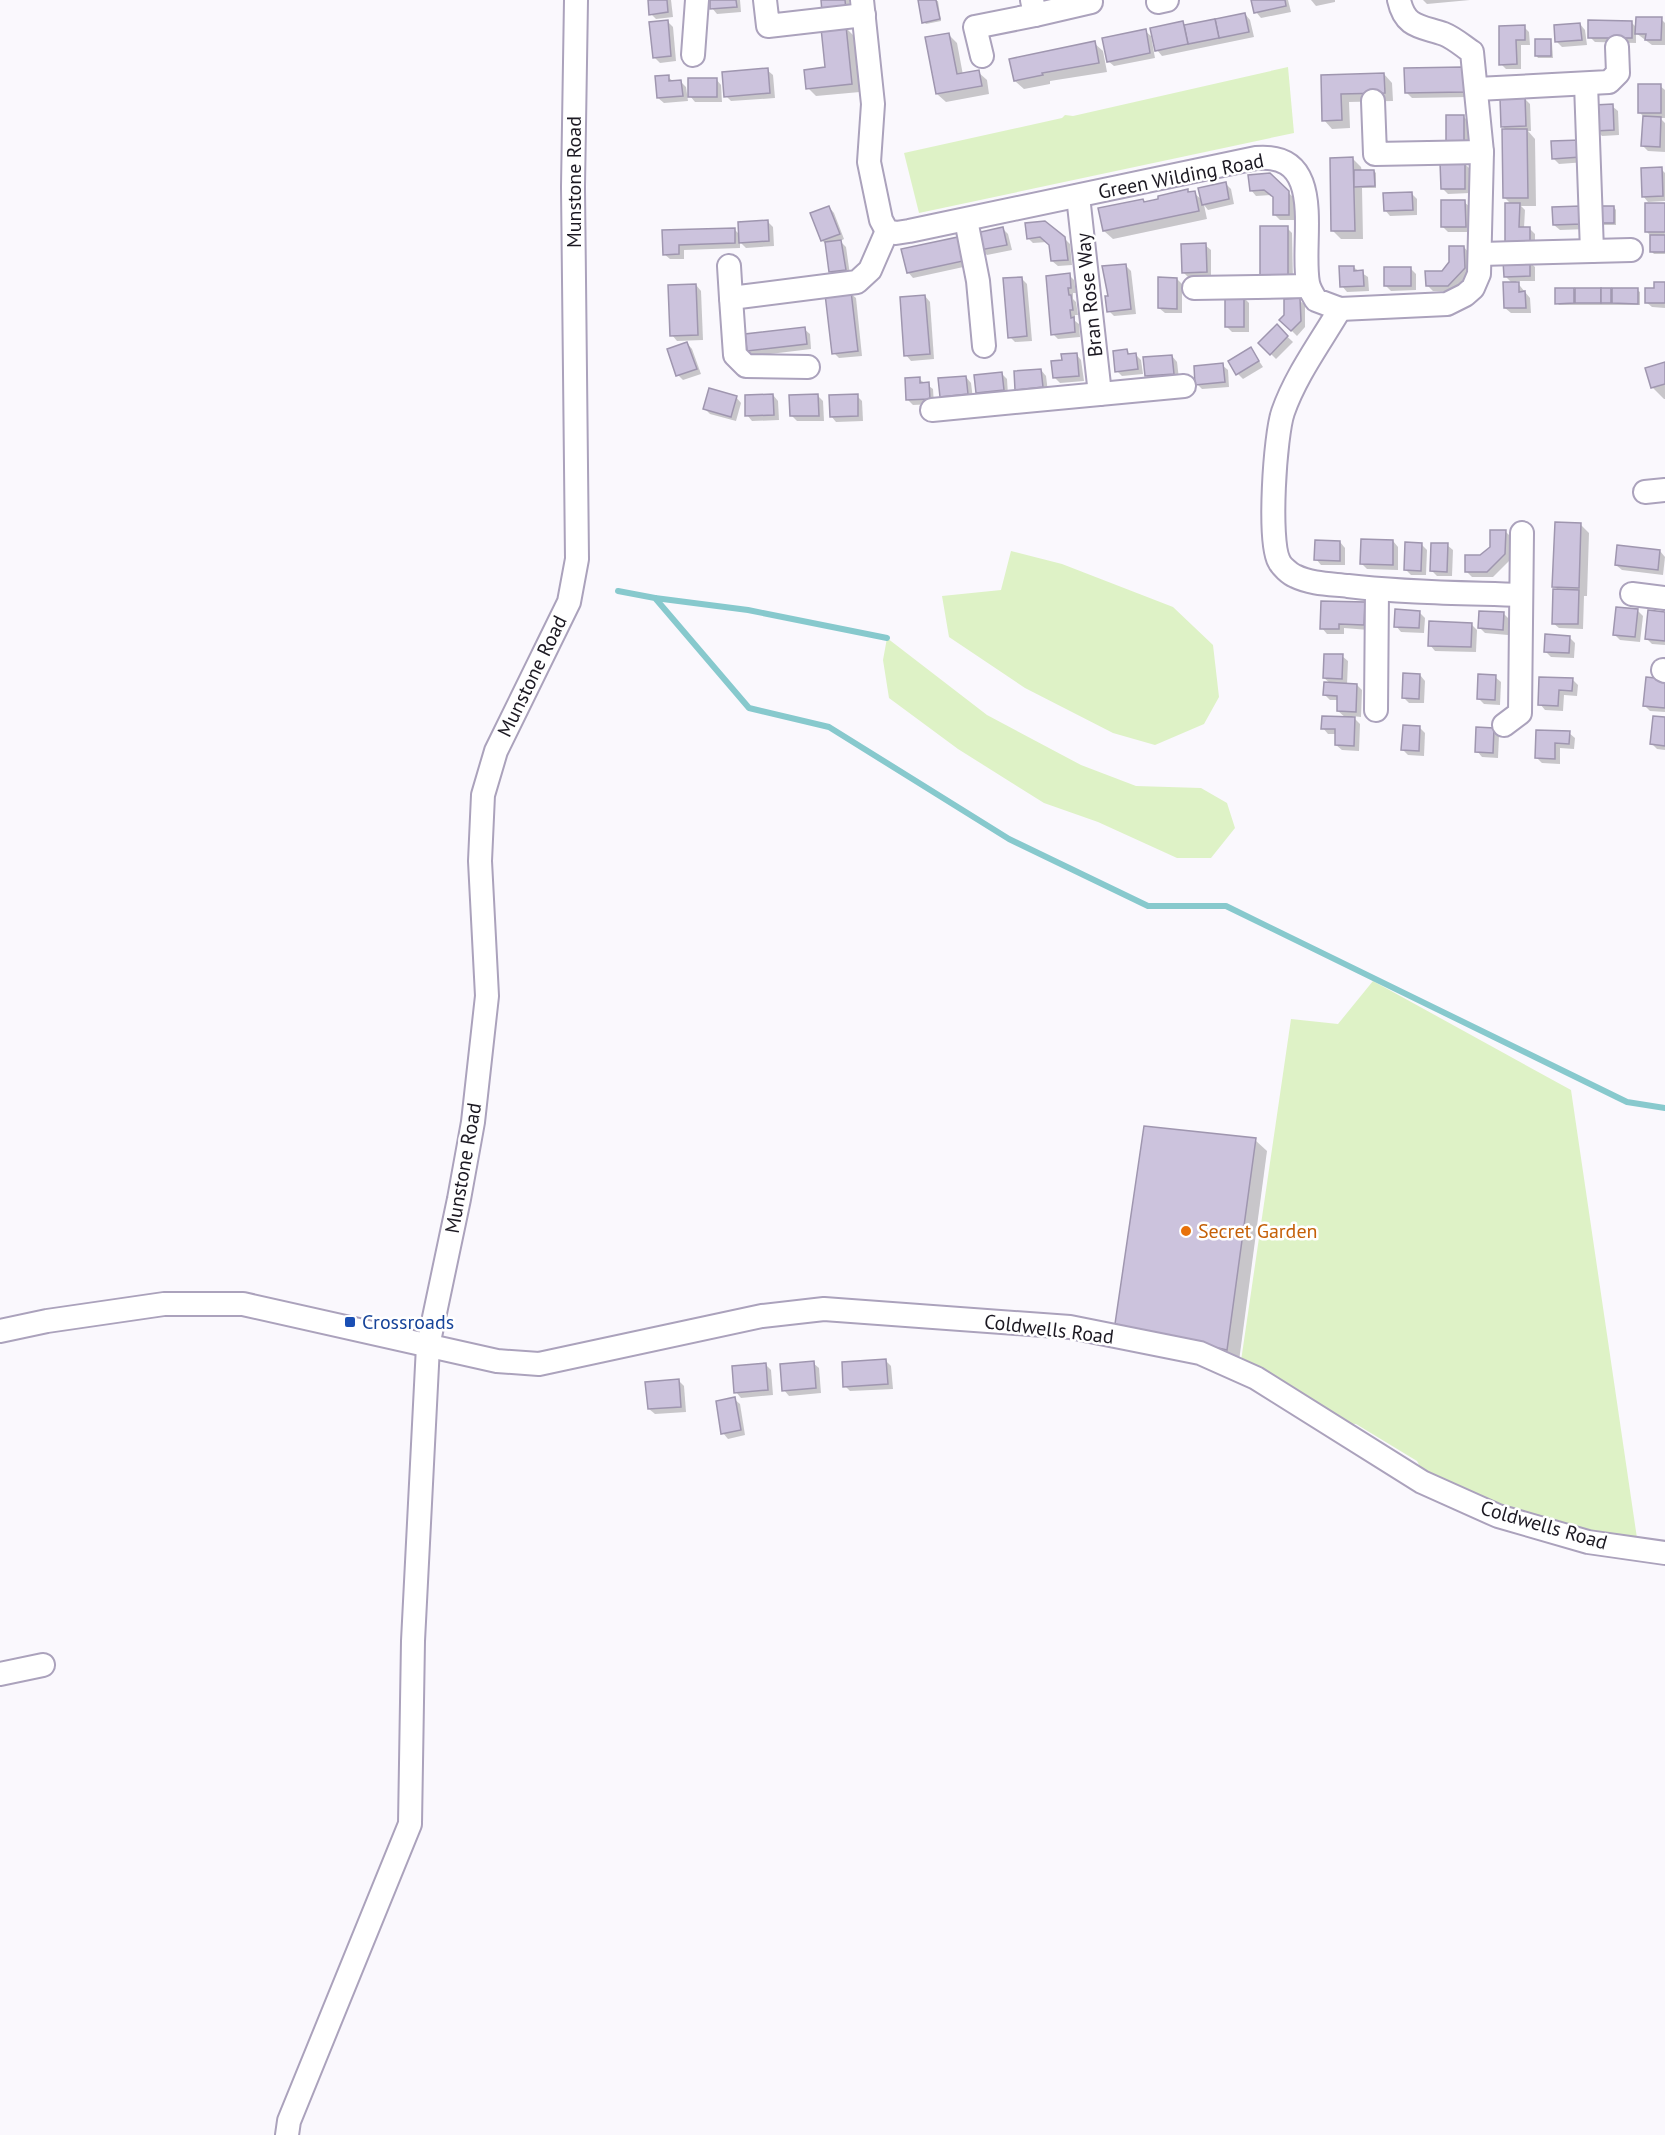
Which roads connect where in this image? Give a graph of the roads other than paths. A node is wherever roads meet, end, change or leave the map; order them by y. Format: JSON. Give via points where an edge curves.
{"nodes":[{"id":1,"x":576,"y":0,"type":"edge"},
{"id":2,"x":697,"y":0,"type":"edge"},
{"id":3,"x":765,"y":0,"type":"edge"},
{"id":4,"x":1399,"y":0,"type":"edge"},
{"id":5,"x":1091,"y":2,"type":"dead end"},
{"id":6,"x":1033,"y":7,"type":"edge"},
{"id":7,"x":863,"y":8,"type":"edge"},
{"id":8,"x":1617,"y":47,"type":"dead end"},
{"id":9,"x":693,"y":55,"type":"dead end"},
{"id":10,"x":982,"y":56,"type":"dead end"},
{"id":11,"x":1586,"y":84,"type":"junction"},
{"id":12,"x":1477,"y":89,"type":"junction"},
{"id":13,"x":1372,"y":101,"type":"dead end"},
{"id":14,"x":1482,"y":152,"type":"junction"},
{"id":15,"x":1078,"y":196,"type":"junction"},
{"id":16,"x":966,"y":220,"type":"junction"},
{"id":17,"x":887,"y":231,"type":"junction"},
{"id":18,"x":1631,"y":250,"type":"dead end"},
{"id":19,"x":1592,"y":251,"type":"junction"},
{"id":20,"x":1480,"y":254,"type":"junction"},
{"id":21,"x":729,"y":266,"type":"dead end"},
{"id":22,"x":1308,"y":286,"type":"junction"},
{"id":23,"x":1194,"y":288,"type":"dead end"},
{"id":24,"x":731,"y":298,"type":"junction"},
{"id":25,"x":1340,"y":309,"type":"junction"},
{"id":26,"x":984,"y":346,"type":"dead end"},
{"id":27,"x":808,"y":367,"type":"dead end"},
{"id":28,"x":1184,"y":387,"type":"dead end"},
{"id":29,"x":1100,"y":394,"type":"junction"},
{"id":30,"x":932,"y":410,"type":"dead end"},
{"id":31,"x":1522,"y":533,"type":"dead end"},
{"id":32,"x":1377,"y":590,"type":"junction"},
{"id":33,"x":1632,"y":594,"type":"dead end"},
{"id":34,"x":1521,"y":595,"type":"junction"},
{"id":35,"x":1665,"y":598,"type":"edge"},
{"id":36,"x":1376,"y":710,"type":"dead end"},
{"id":37,"x":1504,"y":725,"type":"dead end"},
{"id":38,"x":0,"y":1331,"type":"edge"},
{"id":39,"x":428,"y":1346,"type":"junction"},
{"id":40,"x":1665,"y":1553,"type":"edge"},
{"id":41,"x":43,"y":1665,"type":"dead end"},
{"id":42,"x":0,"y":1674,"type":"edge"},
{"id":43,"x":287,"y":2135,"type":"edge"}],
"edges":[{"from":1,"to":39,"type":"street","name":"Munstone Road","via":[[573,187],[577,559],[569,602],[496,751],[483,795],[480,861],[487,996],[471,1133]]},
{"from":2,"to":9,"type":"street"},
{"from":3,"to":7,"type":"street","via":[[768,26]]},
{"from":4,"to":12,"type":"street","via":[[1401,10],[1414,26],[1446,35],[1472,52]]},
{"from":5,"to":6,"type":"street"},
{"from":6,"to":10,"type":"street","via":[[975,27]]},
{"from":7,"to":17,"type":"street","via":[[873,104],[869,162],[881,220]]},
{"from":8,"to":11,"type":"street","via":[[1618,73],[1609,82]]},
{"from":11,"to":12,"type":"street"},
{"from":11,"to":19,"type":"street"},
{"from":12,"to":14,"type":"street"},
{"from":13,"to":14,"type":"street","via":[[1375,154]]},
{"from":14,"to":20,"type":"street"},
{"from":15,"to":16,"type":"street","name":"Green Wilding Road"},
{"from":15,"to":22,"type":"street","name":"Green Wilding Road","via":[[1256,158],[1286,162],[1299,176],[1306,196]]},
{"from":15,"to":29,"type":"street","name":"Bran Rose Way"},
{"from":16,"to":17,"type":"street","name":"Green Wilding Road","via":[[896,233]]},
{"from":16,"to":26,"type":"street","via":[[978,281]]},
{"from":17,"to":24,"type":"street","via":[[870,270],[857,282]]},
{"from":18,"to":19,"type":"street"},
{"from":19,"to":20,"type":"street"},
{"from":20,"to":25,"type":"street","via":[[1479,274],[1473,288],[1447,304]]},
{"from":21,"to":24,"type":"street"},
{"from":22,"to":23,"type":"street"},
{"from":22,"to":25,"type":"street","via":[[1316,300]]},
{"from":24,"to":27,"type":"street","via":[[735,355],[746,366]]},
{"from":25,"to":32,"type":"street","via":[[1297,376],[1282,414],[1276,455],[1274,544],[1279,562],[1293,576],[1315,583]]},
{"from":28,"to":29,"type":"street"},
{"from":29,"to":30,"type":"street"},
{"from":31,"to":34,"type":"street"},
{"from":32,"to":34,"type":"street"},
{"from":32,"to":36,"type":"street"},
{"from":33,"to":35,"type":"street"},
{"from":34,"to":37,"type":"street","via":[[1520,713]]},
{"from":38,"to":39,"type":"street","name":"Coldwells Road","via":[[164,1304],[243,1304]]},
{"from":39,"to":40,"type":"street","name":"Coldwells Road","via":[[497,1361],[538,1364],[762,1316],[824,1309],[1070,1327],[1200,1353],[1256,1378],[1422,1482],[1498,1516],[1588,1542]]},
{"from":39,"to":43,"type":"street","name":"Munstone Road","via":[[413,1641],[410,1824],[289,2121]]},
{"from":41,"to":42,"type":"street"}]}
